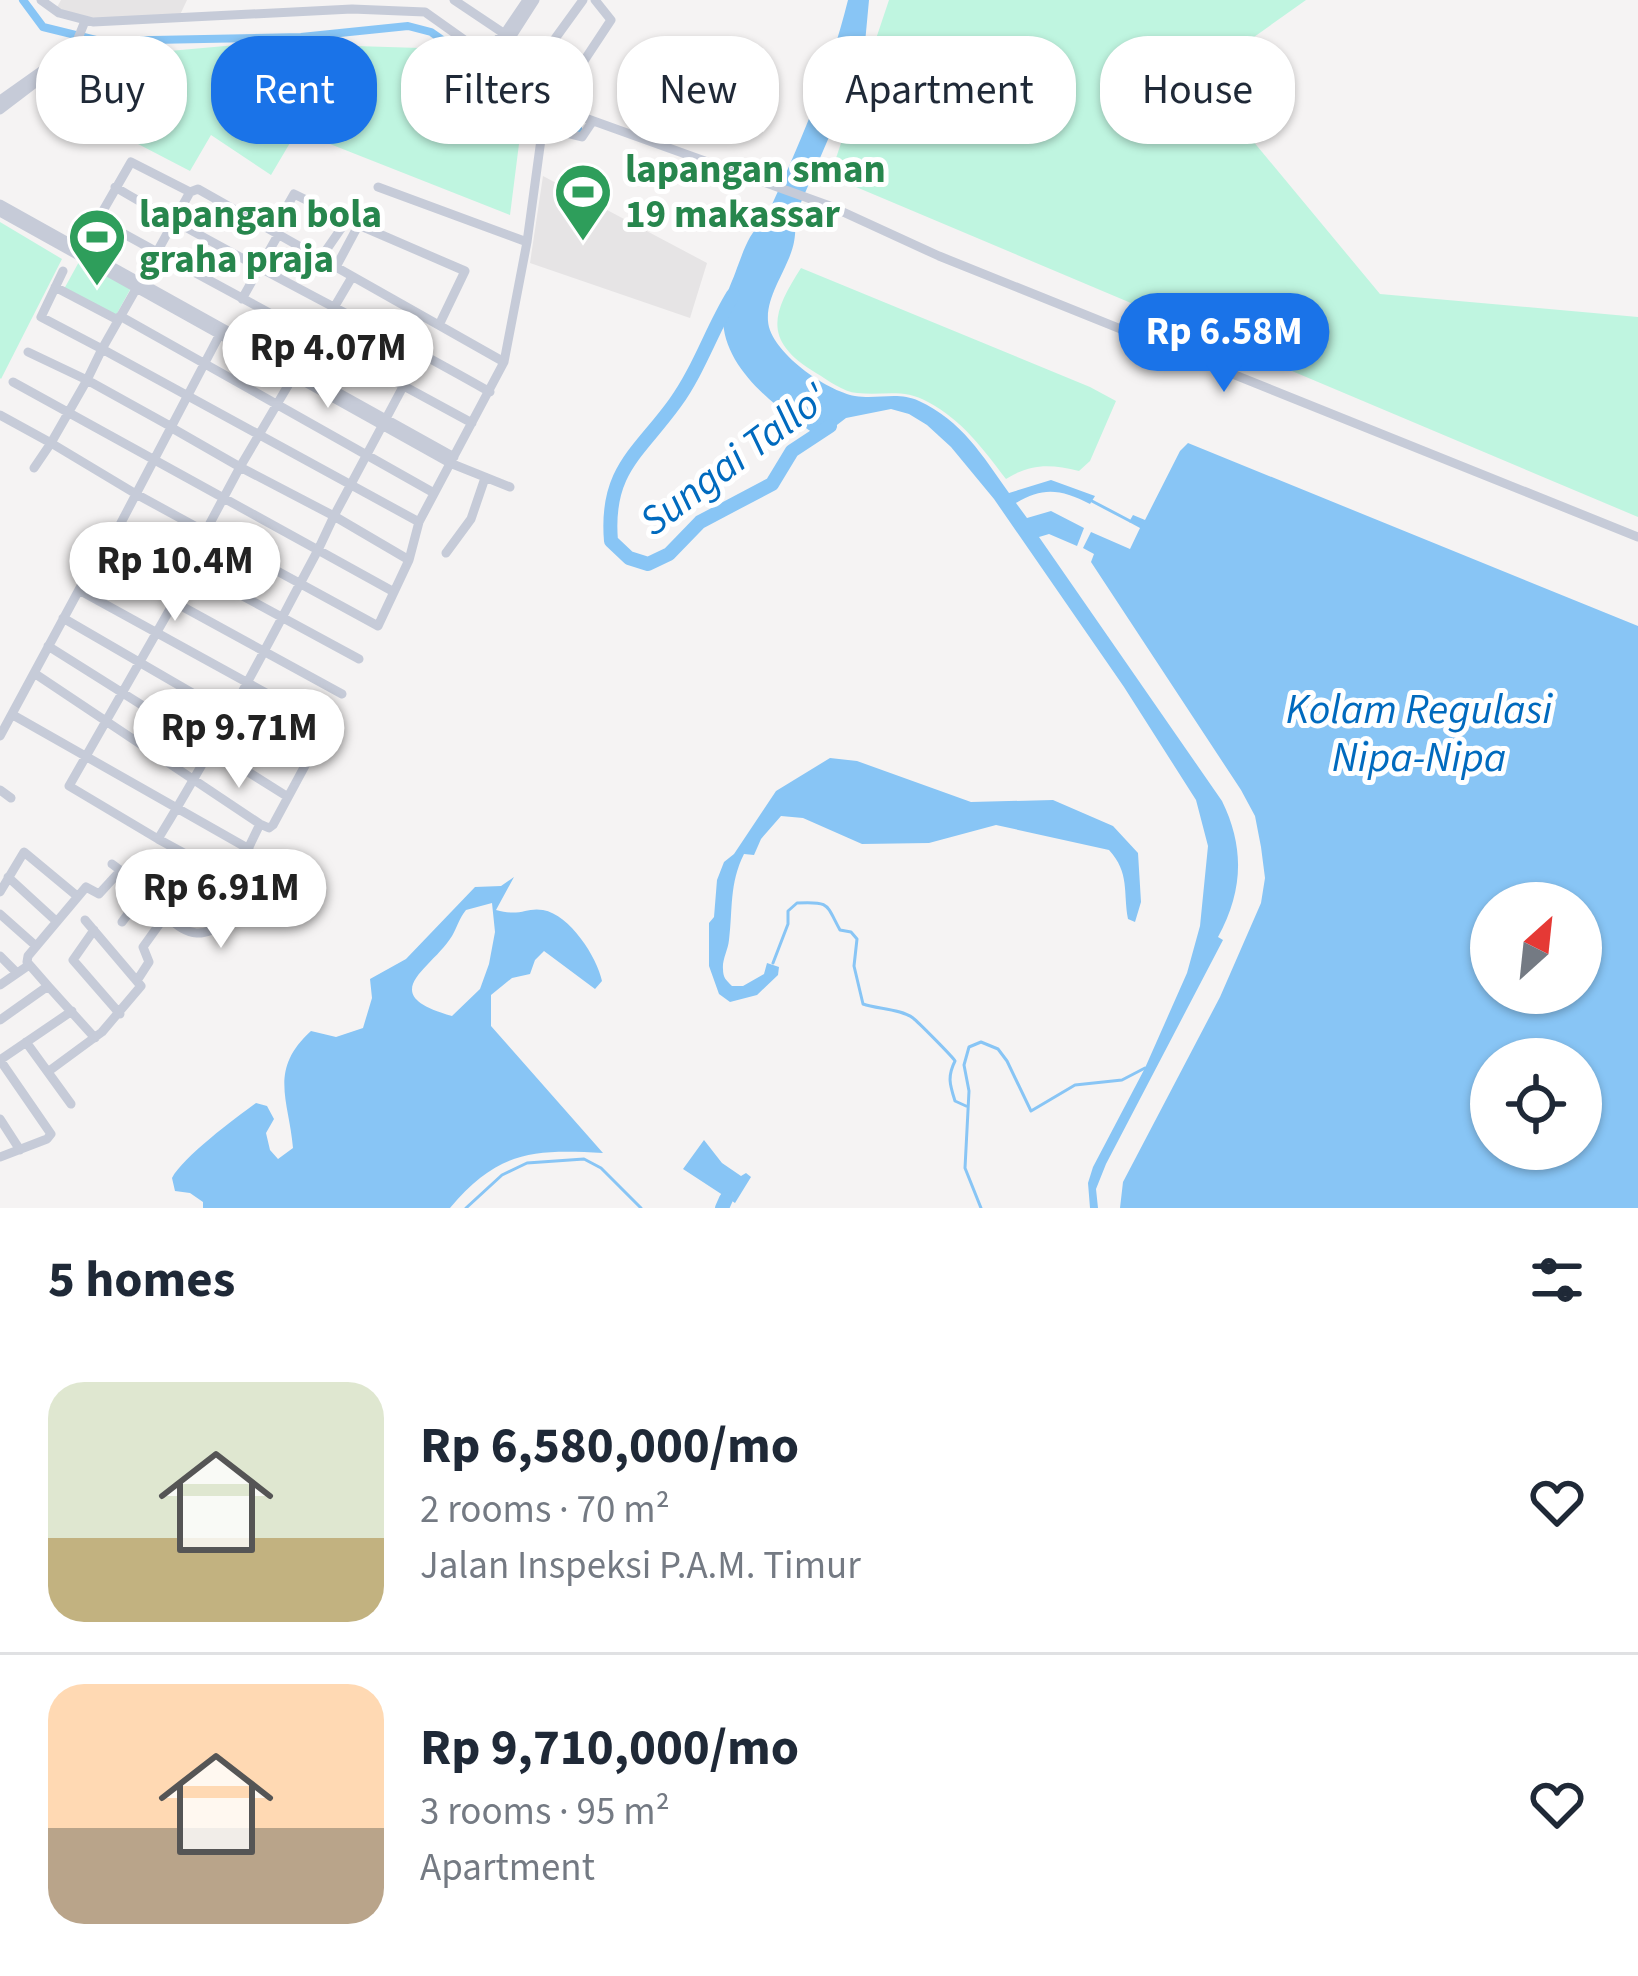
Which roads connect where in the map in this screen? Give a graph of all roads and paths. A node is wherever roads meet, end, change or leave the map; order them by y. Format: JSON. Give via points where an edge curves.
{"nodes":[{"id":1,"x":41,"y":0,"type":"edge"},
{"id":2,"x":428,"y":0,"type":"edge"},
{"id":3,"x":454,"y":0,"type":"edge"},
{"id":4,"x":482,"y":0,"type":"edge"},
{"id":5,"x":531,"y":0,"type":"edge"},
{"id":6,"x":583,"y":0,"type":"edge"},
{"id":7,"x":595,"y":0,"type":"edge"},
{"id":8,"x":428,"y":14,"type":"junction"},
{"id":9,"x":473,"y":14,"type":"junction"},
{"id":10,"x":85,"y":21,"type":"junction"},
{"id":11,"x":79,"y":36,"type":"edge"},
{"id":12,"x":460,"y":36,"type":"edge"},
{"id":13,"x":507,"y":36,"type":"joint"},
{"id":14,"x":557,"y":36,"type":"edge"},
{"id":15,"x":593,"y":48,"type":"edge"},
{"id":16,"x":36,"y":72,"type":"edge"},
{"id":17,"x":36,"y":83,"type":"edge"},
{"id":18,"x":0,"y":100,"type":"edge"},
{"id":19,"x":0,"y":110,"type":"edge"},
{"id":20,"x":593,"y":122,"type":"edge"},
{"id":21,"x":539,"y":144,"type":"edge"},
{"id":22,"x":115,"y":187,"type":"junction"},
{"id":23,"x":377,"y":187,"type":"dead end"},
{"id":24,"x":190,"y":192,"type":"junction"},
{"id":25,"x":0,"y":208,"type":"edge"},
{"id":26,"x":97,"y":219,"type":"junction"},
{"id":27,"x":347,"y":220,"type":"junction"},
{"id":28,"x":173,"y":222,"type":"junction"},
{"id":29,"x":359,"y":224,"type":"junction"},
{"id":30,"x":275,"y":233,"type":"junction"},
{"id":31,"x":527,"y":242,"type":"junction"},
{"id":32,"x":81,"y":249,"type":"junction"},
{"id":33,"x":157,"y":252,"type":"junction"},
{"id":34,"x":320,"y":259,"type":"junction"},
{"id":35,"x":336,"y":267,"type":"junction"},
{"id":36,"x":258,"y":269,"type":"junction"},
{"id":37,"x":63,"y":271,"type":"dead end"},
{"id":38,"x":352,"y":277,"type":"junction"},
{"id":39,"x":138,"y":285,"type":"junction"},
{"id":40,"x":55,"y":286,"type":"junction"},
{"id":41,"x":242,"y":299,"type":"junction"},
{"id":42,"x":336,"y":308,"type":"junction"},
{"id":43,"x":119,"y":318,"type":"junction"},
{"id":44,"x":440,"y":323,"type":"junction"},
{"id":45,"x":222,"y":331,"type":"junction"},
{"id":46,"x":317,"y":340,"type":"junction"},
{"id":47,"x":102,"y":349,"type":"junction"},
{"id":48,"x":28,"y":352,"type":"dead end"},
{"id":49,"x":422,"y":352,"type":"junction"},
{"id":50,"x":504,"y":362,"type":"junction"},
{"id":51,"x":205,"y":363,"type":"junction"},
{"id":52,"x":298,"y":374,"type":"junction"},
{"id":53,"x":87,"y":380,"type":"junction"},
{"id":54,"x":13,"y":382,"type":"dead end"},
{"id":55,"x":405,"y":384,"type":"junction"},
{"id":56,"x":490,"y":392,"type":"junction"},
{"id":57,"x":188,"y":394,"type":"junction"},
{"id":58,"x":280,"y":404,"type":"junction"},
{"id":59,"x":70,"y":412,"type":"junction"},
{"id":60,"x":0,"y":415,"type":"edge"},
{"id":61,"x":385,"y":422,"type":"junction"},
{"id":62,"x":472,"y":422,"type":"junction"},
{"id":63,"x":171,"y":427,"type":"junction"},
{"id":64,"x":260,"y":434,"type":"junction"},
{"id":65,"x":51,"y":443,"type":"junction"},
{"id":66,"x":368,"y":453,"type":"junction"},
{"id":67,"x":155,"y":459,"type":"junction"},
{"id":68,"x":452,"y":460,"type":"junction"},
{"id":69,"x":240,"y":467,"type":"junction"},
{"id":70,"x":34,"y":468,"type":"dead end"},
{"id":71,"x":485,"y":478,"type":"junction"},
{"id":72,"x":352,"y":483,"type":"junction"},
{"id":73,"x":510,"y":487,"type":"dead end"},
{"id":74,"x":434,"y":493,"type":"junction"},
{"id":75,"x":136,"y":494,"type":"junction"},
{"id":76,"x":225,"y":498,"type":"junction"},
{"id":77,"x":334,"y":516,"type":"junction"},
{"id":78,"x":419,"y":522,"type":"junction"},
{"id":79,"x":117,"y":528,"type":"junction"},
{"id":80,"x":206,"y":531,"type":"junction"},
{"id":81,"x":1638,"y":537,"type":"edge"},
{"id":82,"x":318,"y":550,"type":"junction"},
{"id":83,"x":446,"y":553,"type":"dead end"},
{"id":84,"x":102,"y":559,"type":"junction"},
{"id":85,"x":409,"y":560,"type":"junction"},
{"id":86,"x":191,"y":571,"type":"junction"},
{"id":87,"x":300,"y":584,"type":"junction"},
{"id":88,"x":79,"y":590,"type":"junction"},
{"id":89,"x":394,"y":592,"type":"junction"},
{"id":90,"x":174,"y":602,"type":"junction"},
{"id":91,"x":63,"y":618,"type":"junction"},
{"id":92,"x":281,"y":619,"type":"junction"},
{"id":93,"x":157,"y":633,"type":"junction"},
{"id":94,"x":48,"y":646,"type":"junction"},
{"id":95,"x":264,"y":651,"type":"junction"},
{"id":96,"x":359,"y":659,"type":"dead end"},
{"id":97,"x":140,"y":664,"type":"junction"},
{"id":98,"x":34,"y":673,"type":"junction"},
{"id":99,"x":248,"y":682,"type":"junction"},
{"id":100,"x":124,"y":692,"type":"junction"},
{"id":101,"x":342,"y":694,"type":"dead end"},
{"id":102,"x":13,"y":715,"type":"junction"},
{"id":103,"x":229,"y":717,"type":"junction"},
{"id":104,"x":108,"y":720,"type":"junction"},
{"id":105,"x":326,"y":726,"type":"dead end"},
{"id":106,"x":0,"y":736,"type":"edge"},
{"id":107,"x":213,"y":748,"type":"junction"},
{"id":108,"x":87,"y":756,"type":"junction"},
{"id":109,"x":195,"y":778,"type":"junction"},
{"id":110,"x":0,"y":790,"type":"edge"},
{"id":111,"x":288,"y":797,"type":"junction"},
{"id":112,"x":11,"y":798,"type":"dead end"},
{"id":113,"x":177,"y":809,"type":"junction"},
{"id":114,"x":260,"y":824,"type":"junction"},
{"id":115,"x":158,"y":839,"type":"junction"},
{"id":116,"x":248,"y":849,"type":"junction"},
{"id":117,"x":8,"y":878,"type":"junction"},
{"id":118,"x":233,"y":880,"type":"junction"},
{"id":119,"x":146,"y":890,"type":"junction"},
{"id":120,"x":0,"y":892,"type":"edge"},
{"id":121,"x":77,"y":896,"type":"junction"},
{"id":122,"x":188,"y":896,"type":"dead end"},
{"id":123,"x":169,"y":912,"type":"junction"},
{"id":124,"x":0,"y":914,"type":"edge"},
{"id":125,"x":85,"y":920,"type":"dead end"},
{"id":126,"x":56,"y":921,"type":"junction"},
{"id":127,"x":122,"y":922,"type":"dead end"},
{"id":128,"x":94,"y":930,"type":"junction"},
{"id":129,"x":36,"y":946,"type":"junction"},
{"id":130,"x":0,"y":956,"type":"edge"},
{"id":131,"x":29,"y":965,"type":"junction"},
{"id":132,"x":17,"y":973,"type":"junction"},
{"id":133,"x":138,"y":979,"type":"junction"},
{"id":134,"x":0,"y":985,"type":"edge"},
{"id":135,"x":49,"y":986,"type":"junction"},
{"id":136,"x":72,"y":1011,"type":"junction"},
{"id":137,"x":120,"y":1014,"type":"junction"},
{"id":138,"x":0,"y":1020,"type":"edge"},
{"id":139,"x":95,"y":1038,"type":"junction"},
{"id":140,"x":26,"y":1042,"type":"junction"},
{"id":141,"x":0,"y":1060,"type":"edge"},
{"id":142,"x":50,"y":1071,"type":"junction"},
{"id":143,"x":71,"y":1104,"type":"dead end"},
{"id":144,"x":0,"y":1119,"type":"edge"},
{"id":145,"x":20,"y":1150,"type":"junction"},
{"id":146,"x":0,"y":1157,"type":"edge"}],
"edges":[{"from":1,"to":10,"type":"street"},
{"from":2,"to":8,"type":"street"},
{"from":3,"to":9,"type":"street"},
{"from":4,"to":9,"type":"street"},
{"from":5,"to":13,"type":"street"},
{"from":6,"to":14,"type":"street"},
{"from":7,"to":15,"type":"street","via":[[611,20]]},
{"from":8,"to":10,"type":"street","via":[[352,9]]},
{"from":8,"to":12,"type":"street"},
{"from":9,"to":13,"type":"street"},
{"from":10,"to":11,"type":"street"},
{"from":16,"to":18,"type":"street"},
{"from":17,"to":19,"type":"street"},
{"from":20,"to":81,"type":"street","via":[[830,206]]},
{"from":21,"to":31,"type":"street"},
{"from":22,"to":24,"type":"street","via":[[133,161]]},
{"from":22,"to":26,"type":"street"},
{"from":22,"to":28,"type":"street"},
{"from":23,"to":31,"type":"street"},
{"from":24,"to":28,"type":"street"},
{"from":24,"to":30,"type":"street","via":[[203,191]]},
{"from":25,"to":32,"type":"street"},
{"from":25,"to":39,"type":"street"},
{"from":26,"to":32,"type":"street"},
{"from":26,"to":33,"type":"street"},
{"from":27,"to":29,"type":"street"},
{"from":27,"to":30,"type":"street","via":[[294,194]]},
{"from":27,"to":34,"type":"street"},
{"from":28,"to":33,"type":"street"},
{"from":28,"to":36,"type":"street"},
{"from":29,"to":35,"type":"street"},
{"from":29,"to":44,"type":"street","via":[[466,272]]},
{"from":30,"to":34,"type":"street"},
{"from":30,"to":36,"type":"street"},
{"from":31,"to":50,"type":"street"},
{"from":32,"to":39,"type":"street"},
{"from":33,"to":39,"type":"street"},
{"from":33,"to":41,"type":"street"},
{"from":34,"to":35,"type":"street"},
{"from":35,"to":38,"type":"street"},
{"from":36,"to":41,"type":"street"},
{"from":36,"to":42,"type":"street"},
{"from":37,"to":40,"type":"street"},
{"from":38,"to":42,"type":"street"},
{"from":38,"to":44,"type":"street"},
{"from":39,"to":43,"type":"street"},
{"from":39,"to":45,"type":"street"},
{"from":40,"to":43,"type":"street"},
{"from":40,"to":47,"type":"street","via":[[41,317]]},
{"from":41,"to":46,"type":"street"},
{"from":42,"to":46,"type":"street"},
{"from":42,"to":49,"type":"street"},
{"from":43,"to":47,"type":"street"},
{"from":43,"to":51,"type":"street"},
{"from":44,"to":50,"type":"street"},
{"from":45,"to":51,"type":"street"},
{"from":45,"to":52,"type":"street"},
{"from":46,"to":52,"type":"street"},
{"from":46,"to":55,"type":"street"},
{"from":47,"to":53,"type":"street"},
{"from":47,"to":57,"type":"street"},
{"from":48,"to":53,"type":"street"},
{"from":49,"to":55,"type":"street"},
{"from":49,"to":56,"type":"street"},
{"from":50,"to":56,"type":"street"},
{"from":51,"to":57,"type":"street"},
{"from":51,"to":58,"type":"street"},
{"from":52,"to":58,"type":"street"},
{"from":52,"to":61,"type":"street"},
{"from":53,"to":59,"type":"street"},
{"from":53,"to":63,"type":"street"},
{"from":54,"to":59,"type":"street"},
{"from":55,"to":61,"type":"street"},
{"from":55,"to":62,"type":"street"},
{"from":56,"to":62,"type":"street"},
{"from":57,"to":63,"type":"street"},
{"from":57,"to":64,"type":"street"},
{"from":58,"to":64,"type":"street"},
{"from":58,"to":66,"type":"street"},
{"from":59,"to":65,"type":"street"},
{"from":59,"to":67,"type":"street"},
{"from":60,"to":65,"type":"street"},
{"from":61,"to":66,"type":"street"},
{"from":61,"to":68,"type":"street"},
{"from":62,"to":68,"type":"street"},
{"from":63,"to":67,"type":"street"},
{"from":63,"to":69,"type":"street"},
{"from":64,"to":69,"type":"street"},
{"from":64,"to":72,"type":"street"},
{"from":65,"to":70,"type":"street"},
{"from":65,"to":75,"type":"street"},
{"from":66,"to":72,"type":"street"},
{"from":66,"to":74,"type":"street"},
{"from":67,"to":75,"type":"street"},
{"from":67,"to":76,"type":"street"},
{"from":68,"to":71,"type":"street"},
{"from":68,"to":74,"type":"street"},
{"from":69,"to":76,"type":"street"},
{"from":69,"to":77,"type":"street"},
{"from":71,"to":73,"type":"street"},
{"from":71,"to":83,"type":"street","via":[[471,519]]},
{"from":72,"to":77,"type":"street"},
{"from":72,"to":78,"type":"street"},
{"from":74,"to":78,"type":"street"},
{"from":75,"to":79,"type":"street"},
{"from":75,"to":80,"type":"street"},
{"from":76,"to":80,"type":"street"},
{"from":76,"to":82,"type":"street"},
{"from":77,"to":82,"type":"street"},
{"from":77,"to":85,"type":"street"},
{"from":78,"to":85,"type":"street"},
{"from":79,"to":84,"type":"street"},
{"from":79,"to":86,"type":"street"},
{"from":80,"to":86,"type":"street"},
{"from":80,"to":87,"type":"street"},
{"from":82,"to":87,"type":"street"},
{"from":82,"to":89,"type":"street"},
{"from":84,"to":88,"type":"street"},
{"from":84,"to":90,"type":"street"},
{"from":85,"to":89,"type":"street"},
{"from":86,"to":90,"type":"street"},
{"from":86,"to":92,"type":"street"},
{"from":87,"to":89,"type":"street","via":[[378,626]]},
{"from":87,"to":92,"type":"street"},
{"from":88,"to":91,"type":"street"},
{"from":88,"to":93,"type":"street"},
{"from":90,"to":93,"type":"street"},
{"from":90,"to":95,"type":"street"},
{"from":91,"to":94,"type":"street"},
{"from":91,"to":97,"type":"street"},
{"from":92,"to":95,"type":"street"},
{"from":92,"to":96,"type":"street"},
{"from":93,"to":97,"type":"street"},
{"from":93,"to":99,"type":"street"},
{"from":94,"to":98,"type":"street"},
{"from":94,"to":100,"type":"street"},
{"from":95,"to":99,"type":"street"},
{"from":95,"to":101,"type":"street"},
{"from":97,"to":100,"type":"street"},
{"from":97,"to":103,"type":"street"},
{"from":98,"to":102,"type":"street"},
{"from":98,"to":104,"type":"street"},
{"from":99,"to":103,"type":"street"},
{"from":99,"to":105,"type":"street"},
{"from":100,"to":104,"type":"street"},
{"from":100,"to":107,"type":"street"},
{"from":102,"to":106,"type":"street"},
{"from":102,"to":108,"type":"street"},
{"from":103,"to":107,"type":"street"},
{"from":103,"to":111,"type":"street","via":[[308,760]]},
{"from":104,"to":108,"type":"street"},
{"from":104,"to":109,"type":"street"},
{"from":107,"to":109,"type":"street"},
{"from":107,"to":111,"type":"street"},
{"from":108,"to":113,"type":"street"},
{"from":108,"to":115,"type":"street","via":[[69,786]]},
{"from":109,"to":113,"type":"street"},
{"from":109,"to":114,"type":"street"},
{"from":110,"to":112,"type":"street"},
{"from":111,"to":114,"type":"street","via":[[271,827]]},
{"from":113,"to":115,"type":"street"},
{"from":113,"to":116,"type":"street"},
{"from":114,"to":116,"type":"street"},
{"from":115,"to":118,"type":"street"},
{"from":116,"to":118,"type":"street"},
{"from":117,"to":120,"type":"street"},
{"from":117,"to":121,"type":"street","via":[[24,852]]},
{"from":117,"to":126,"type":"street"},
{"from":118,"to":123,"type":"street","via":[[229,920],[212,931],[186,934]]},
{"from":119,"to":121,"type":"street","via":[[116,867],[99,894],[86,887]]},
{"from":119,"to":123,"type":"street"},
{"from":119,"to":127,"type":"street"},
{"from":121,"to":126,"type":"street"},
{"from":122,"to":123,"type":"street"},
{"from":123,"to":133,"type":"street","via":[[142,949],[149,962]]},
{"from":124,"to":129,"type":"street"},
{"from":125,"to":128,"type":"street"},
{"from":126,"to":129,"type":"street"},
{"from":128,"to":133,"type":"street"},
{"from":128,"to":137,"type":"street","via":[[74,960]]},
{"from":129,"to":131,"type":"street"},
{"from":130,"to":132,"type":"street"},
{"from":131,"to":132,"type":"street"},
{"from":131,"to":135,"type":"street"},
{"from":132,"to":134,"type":"street"},
{"from":133,"to":137,"type":"street","via":[[140,990]]},
{"from":135,"to":136,"type":"street"},
{"from":135,"to":138,"type":"street"},
{"from":136,"to":139,"type":"street"},
{"from":136,"to":140,"type":"street"},
{"from":137,"to":139,"type":"street"},
{"from":139,"to":142,"type":"street"},
{"from":140,"to":141,"type":"street"},
{"from":140,"to":142,"type":"street"},
{"from":141,"to":145,"type":"street","via":[[51,1134]]},
{"from":142,"to":143,"type":"street"},
{"from":144,"to":145,"type":"street"},
{"from":145,"to":146,"type":"street"}]}
